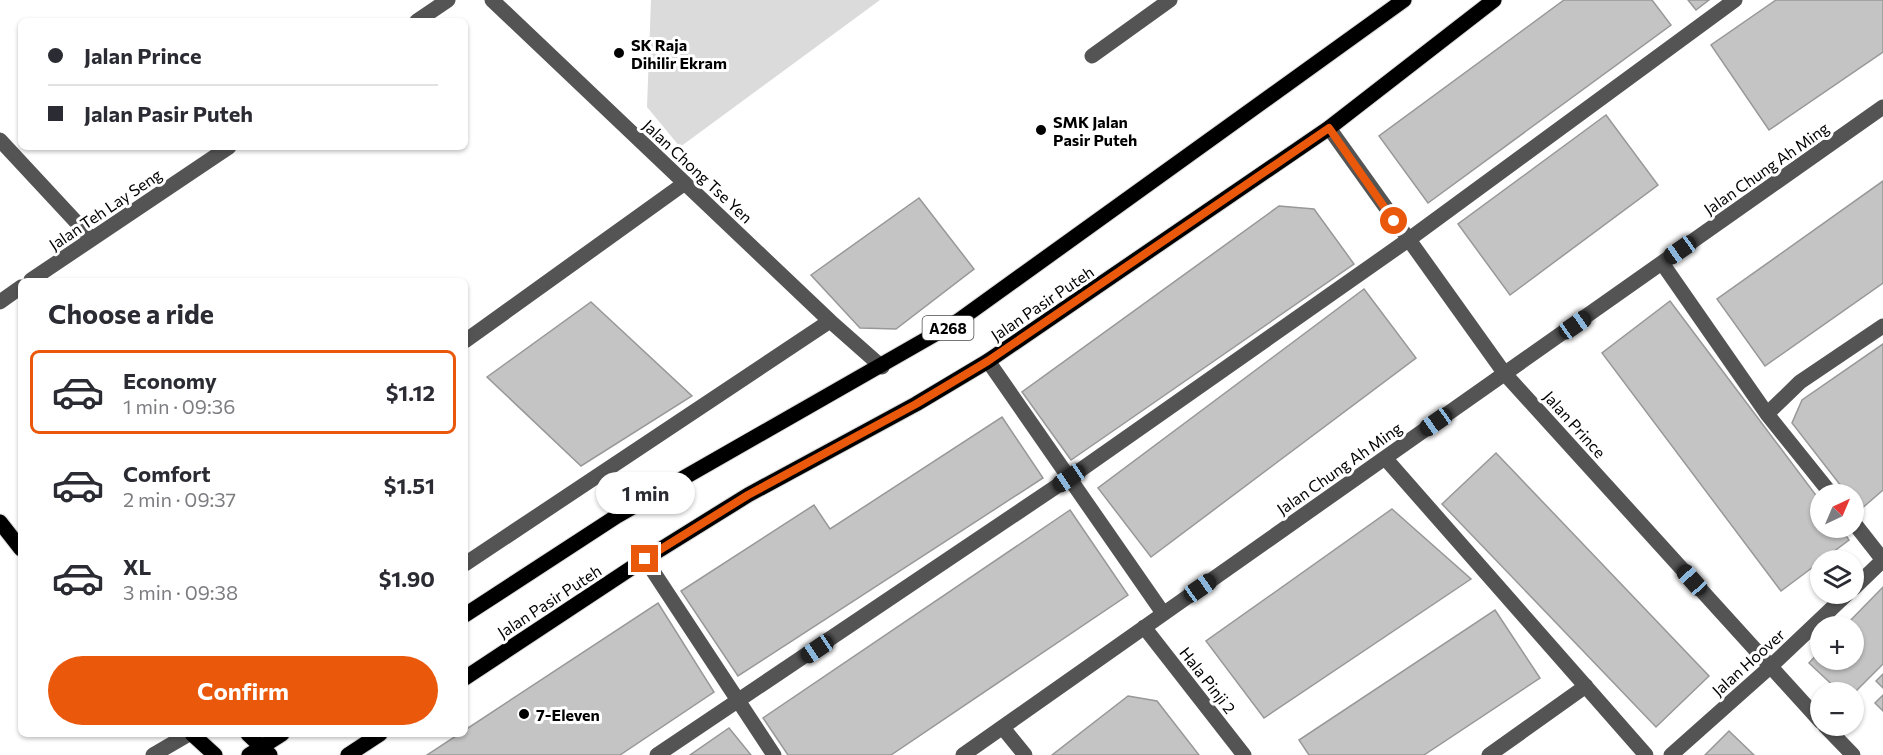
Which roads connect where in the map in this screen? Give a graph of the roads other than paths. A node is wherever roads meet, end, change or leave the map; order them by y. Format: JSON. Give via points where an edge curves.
{"nodes":[{"id":1,"x":448,"y":0,"type":"edge"},
{"id":2,"x":492,"y":0,"type":"edge"},
{"id":3,"x":1170,"y":0,"type":"edge"},
{"id":4,"x":1404,"y":0,"type":"edge"},
{"id":5,"x":1494,"y":0,"type":"edge"},
{"id":6,"x":1735,"y":0,"type":"edge"},
{"id":7,"x":421,"y":18,"type":"edge"},
{"id":8,"x":1092,"y":56,"type":"dead end"},
{"id":9,"x":1883,"y":107,"type":"edge"},
{"id":10,"x":1329,"y":128,"type":"junction"},
{"id":11,"x":0,"y":140,"type":"edge"},
{"id":12,"x":225,"y":150,"type":"edge"},
{"id":13,"x":685,"y":183,"type":"junction"},
{"id":14,"x":92,"y":239,"type":"junction"},
{"id":15,"x":1408,"y":240,"type":"junction"},
{"id":16,"x":1662,"y":263,"type":"junction"},
{"id":17,"x":34,"y":278,"type":"edge"},
{"id":18,"x":18,"y":289,"type":"edge"},
{"id":19,"x":0,"y":302,"type":"edge"},
{"id":20,"x":830,"y":321,"type":"junction"},
{"id":21,"x":1883,"y":326,"type":"edge"},
{"id":22,"x":468,"y":339,"type":"edge"},
{"id":23,"x":988,"y":361,"type":"junction"},
{"id":24,"x":882,"y":367,"type":"junction"},
{"id":25,"x":1505,"y":374,"type":"junction"},
{"id":26,"x":1767,"y":414,"type":"junction"},
{"id":27,"x":1385,"y":458,"type":"junction"},
{"id":28,"x":1069,"y":478,"type":"junction"},
{"id":29,"x":1823,"y":484,"type":"edge"},
{"id":30,"x":0,"y":521,"type":"edge"},
{"id":31,"x":18,"y":534,"type":"edge"},
{"id":32,"x":1864,"y":536,"type":"edge"},
{"id":33,"x":18,"y":545,"type":"edge"},
{"id":34,"x":645,"y":559,"type":"junction"},
{"id":35,"x":1883,"y":560,"type":"edge"},
{"id":36,"x":468,"y":561,"type":"edge"},
{"id":37,"x":1864,"y":578,"type":"edge"},
{"id":38,"x":1836,"y":604,"type":"edge"},
{"id":39,"x":468,"y":613,"type":"edge"},
{"id":40,"x":1163,"y":613,"type":"junction"},
{"id":41,"x":1144,"y":627,"type":"junction"},
{"id":42,"x":1770,"y":667,"type":"junction"},
{"id":43,"x":468,"y":676,"type":"edge"},
{"id":44,"x":1586,"y":686,"type":"junction"},
{"id":45,"x":739,"y":702,"type":"junction"},
{"id":46,"x":1810,"y":710,"type":"edge"},
{"id":47,"x":1003,"y":728,"type":"junction"},
{"id":48,"x":1835,"y":736,"type":"edge"},
{"id":49,"x":186,"y":737,"type":"edge"},
{"id":50,"x":194,"y":737,"type":"edge"},
{"id":51,"x":250,"y":737,"type":"edge"},
{"id":52,"x":278,"y":737,"type":"edge"},
{"id":53,"x":375,"y":737,"type":"edge"},
{"id":54,"x":260,"y":752,"type":"edge"},
{"id":55,"x":153,"y":755,"type":"edge"},
{"id":56,"x":215,"y":755,"type":"edge"},
{"id":57,"x":348,"y":755,"type":"edge"},
{"id":58,"x":657,"y":755,"type":"edge"},
{"id":59,"x":774,"y":755,"type":"edge"},
{"id":60,"x":963,"y":755,"type":"edge"},
{"id":61,"x":1025,"y":755,"type":"edge"},
{"id":62,"x":1244,"y":755,"type":"edge"},
{"id":63,"x":1489,"y":755,"type":"edge"},
{"id":64,"x":1646,"y":755,"type":"edge"},
{"id":65,"x":1671,"y":755,"type":"edge"},
{"id":66,"x":1853,"y":755,"type":"edge"}],
"edges":[{"from":1,"to":7,"type":"street"},
{"from":2,"to":13,"type":"street","name":"Jalan Chong Tse Yen"},
{"from":3,"to":8,"type":"street"},
{"from":4,"to":24,"type":"main road","name":"Jalan Pasir Puteh","number":"A268","via":[[958,321]]},
{"from":5,"to":10,"type":"main road","name":"Jalan Pasir Puteh"},
{"from":6,"to":15,"type":"street"},
{"from":9,"to":16,"type":"street","name":"Jalan Chung Ah Ming"},
{"from":10,"to":15,"type":"street","name":"Jalan Prince"},
{"from":10,"to":23,"type":"main road","name":"Jalan Pasir Puteh"},
{"from":11,"to":14,"type":"street"},
{"from":12,"to":14,"type":"street","name":"Jalan Teh Lay Seng"},
{"from":13,"to":20,"type":"street","name":"Jalan Chong Tse Yen"},
{"from":13,"to":22,"type":"street"},
{"from":14,"to":17,"type":"street","name":"Jalan Teh Lay Seng"},
{"from":15,"to":25,"type":"street","name":"Jalan Prince"},
{"from":15,"to":28,"type":"street"},
{"from":16,"to":25,"type":"street","name":"Jalan Chung Ah Ming"},
{"from":16,"to":26,"type":"street"},
{"from":18,"to":19,"type":"street"},
{"from":20,"to":24,"type":"street","name":"Jalan Chong Tse Yen"},
{"from":20,"to":36,"type":"street"},
{"from":21,"to":26,"type":"street","via":[[1800,382]]},
{"from":23,"to":28,"type":"street"},
{"from":23,"to":34,"type":"main road","name":"Jalan Pasir Puteh","via":[[748,495]]},
{"from":24,"to":39,"type":"main road","name":"Jalan Pasir Puteh","number":"A268","via":[[617,516]]},
{"from":25,"to":27,"type":"street","name":"Jalan Chung Ah Ming"},
{"from":25,"to":42,"type":"street","name":"Jalan Prince"},
{"from":26,"to":29,"type":"street"},
{"from":27,"to":40,"type":"street","name":"Jalan Chung Ah Ming"},
{"from":27,"to":44,"type":"street"},
{"from":28,"to":40,"type":"street"},
{"from":28,"to":45,"type":"street"},
{"from":30,"to":31,"type":"main road"},
{"from":30,"to":33,"type":"main road"},
{"from":32,"to":35,"type":"street"},
{"from":34,"to":43,"type":"main road","name":"Jalan Pasir Puteh"},
{"from":34,"to":45,"type":"street"},
{"from":35,"to":37,"type":"street"},
{"from":38,"to":42,"type":"street","name":"Jalan Hoover"},
{"from":40,"to":41,"type":"street","name":"Jalan Chung Ah Ming"},
{"from":41,"to":47,"type":"street","name":"Jalan Chung Ah Ming"},
{"from":41,"to":62,"type":"street","name":"Hala Pinji 2"},
{"from":42,"to":46,"type":"street","name":"Jalan Prince"},
{"from":42,"to":65,"type":"street","name":"Jalan Hoover"},
{"from":44,"to":63,"type":"street"},
{"from":44,"to":64,"type":"street"},
{"from":45,"to":58,"type":"street"},
{"from":45,"to":59,"type":"street"},
{"from":47,"to":60,"type":"street","name":"Jalan Chung Ah Ming"},
{"from":47,"to":61,"type":"street"},
{"from":48,"to":66,"type":"street"},
{"from":49,"to":55,"type":"street"},
{"from":50,"to":56,"type":"main road"},
{"from":51,"to":54,"type":"main road"},
{"from":52,"to":54,"type":"main road"},
{"from":53,"to":57,"type":"main road"}]}
